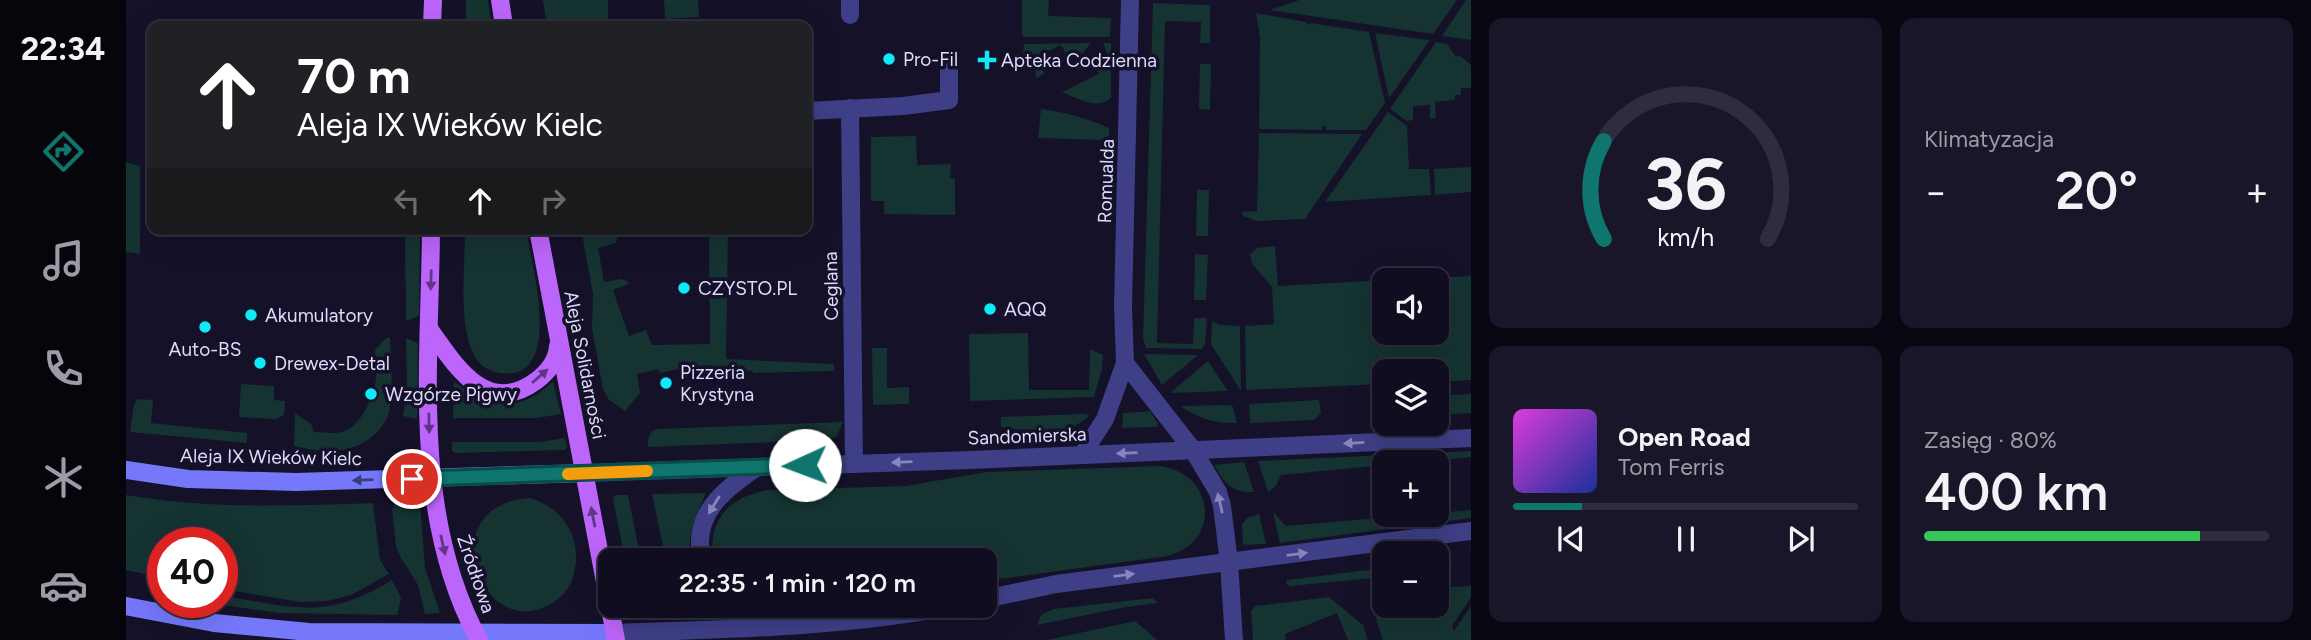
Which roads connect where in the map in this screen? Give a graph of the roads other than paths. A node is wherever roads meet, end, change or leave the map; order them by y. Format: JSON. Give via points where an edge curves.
{"nodes":[{"id":1,"x":433,"y":0,"type":"edge"},
{"id":2,"x":500,"y":0,"type":"edge"},
{"id":3,"x":1130,"y":0,"type":"edge"},
{"id":4,"x":432,"y":21,"type":"edge"},
{"id":5,"x":503,"y":21,"type":"edge"},
{"id":6,"x":949,"y":68,"type":"dead end"},
{"id":7,"x":850,"y":108,"type":"junction"},
{"id":8,"x":812,"y":111,"type":"edge"},
{"id":9,"x":431,"y":235,"type":"edge"},
{"id":10,"x":539,"y":235,"type":"edge"},
{"id":11,"x":430,"y":330,"type":"junction"},
{"id":12,"x":558,"y":338,"type":"junction"},
{"id":13,"x":1125,"y":363,"type":"junction"},
{"id":14,"x":1471,"y":438,"type":"edge"},
{"id":15,"x":1193,"y":450,"type":"junction"},
{"id":16,"x":1082,"y":455,"type":"junction"},
{"id":17,"x":854,"y":464,"type":"junction"},
{"id":18,"x":757,"y":467,"type":"junction"},
{"id":19,"x":126,"y":471,"type":"edge"},
{"id":20,"x":584,"y":473,"type":"junction"},
{"id":21,"x":432,"y":478,"type":"junction"},
{"id":22,"x":1471,"y":531,"type":"edge"},
{"id":23,"x":700,"y":548,"type":"edge"},
{"id":24,"x":1229,"y":562,"type":"junction"},
{"id":25,"x":997,"y":596,"type":"edge"},
{"id":26,"x":126,"y":606,"type":"edge"},
{"id":27,"x":742,"y":618,"type":"edge"},
{"id":28,"x":877,"y":618,"type":"edge"},
{"id":29,"x":753,"y":627,"type":"junction"},
{"id":30,"x":276,"y":631,"type":"junction"},
{"id":31,"x":476,"y":636,"type":"edge"},
{"id":32,"x":615,"y":636,"type":"edge"},
{"id":33,"x":293,"y":640,"type":"edge"},
{"id":34,"x":734,"y":640,"type":"edge"},
{"id":35,"x":1234,"y":640,"type":"edge"}],
"edges":[{"from":1,"to":4,"type":"main road"},
{"from":2,"to":5,"type":"main road"},
{"from":3,"to":13,"type":"street","name":"Romualda"},
{"from":6,"to":7,"type":"street","via":[[949,100]]},
{"from":7,"to":8,"type":"street"},
{"from":7,"to":17,"type":"street","name":"Ceglana"},
{"from":9,"to":11,"type":"main road","one_way":true},
{"from":10,"to":12,"type":"main road","name":"Aleja Solidarności"},
{"from":11,"to":12,"type":"main road","one_way":true,"via":[[472,383],[502,392],[523,388],[544,374],[555,360]]},
{"from":11,"to":21,"type":"main road","one_way":true},
{"from":12,"to":20,"type":"main road","name":"Aleja Solidarności"},
{"from":13,"to":15,"type":"street"},
{"from":13,"to":16,"type":"street","name":"Romualda","via":[[1110,409]]},
{"from":14,"to":15,"type":"street","name":"Sandomierska","one_way":true},
{"from":15,"to":16,"type":"street","name":"Sandomierska","one_way":true},
{"from":24,"to":15,"type":"street","one_way":true,"via":[[1218,492]]},
{"from":16,"to":17,"type":"street","name":"Sandomierska","one_way":true},
{"from":17,"to":18,"type":"street","name":"Sandomierska"},
{"from":18,"to":20,"type":"street","name":"Sandomierska"},
{"from":18,"to":23,"type":"street","one_way":true,"via":[[723,491],[711,507],[701,531]]},
{"from":21,"to":19,"type":"main road","name":"Aleja IX Wieków Kielc","one_way":true,"via":[[234,482]]},
{"from":20,"to":21,"type":"main road","name":"Aleja IX Wieków Kielc"},
{"from":32,"to":20,"type":"main road","name":"Aleja Solidarności","one_way":true},
{"from":21,"to":31,"type":"main road","name":"Źródłowa","one_way":true,"via":[[446,556]]},
{"from":24,"to":22,"type":"street","one_way":true},
{"from":25,"to":24,"type":"street","one_way":true,"via":[[1056,584]]},
{"from":24,"to":35,"type":"street"},
{"from":26,"to":30,"type":"main road"},
{"from":27,"to":29,"type":"street"},
{"from":28,"to":29,"type":"street"},
{"from":29,"to":32,"type":"street"},
{"from":29,"to":34,"type":"street"},
{"from":30,"to":31,"type":"main road"},
{"from":30,"to":33,"type":"street"},
{"from":31,"to":32,"type":"main road"}]}
